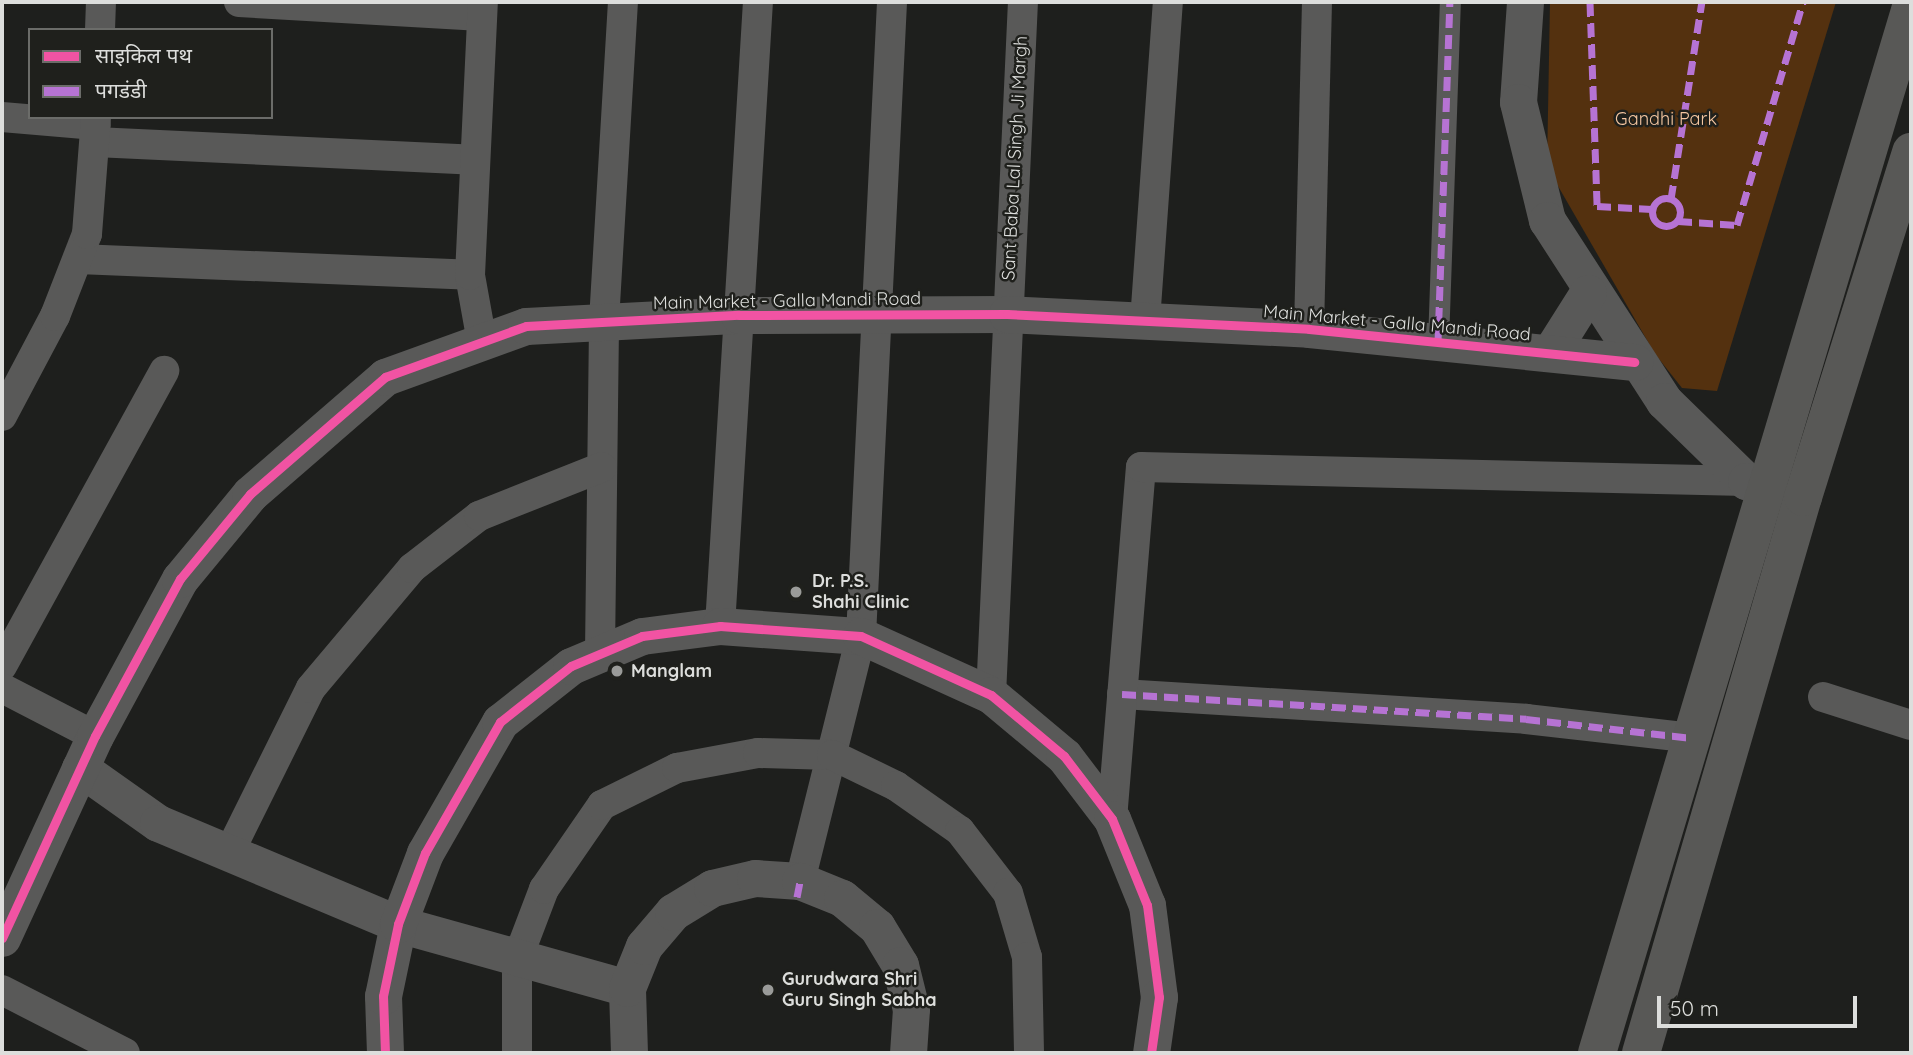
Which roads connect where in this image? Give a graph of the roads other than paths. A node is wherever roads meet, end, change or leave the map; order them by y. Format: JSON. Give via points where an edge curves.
{"nodes":[{"id":1,"x":101,"y":2,"type":"edge"},
{"id":2,"x":239,"y":2,"type":"edge"},
{"id":3,"x":623,"y":2,"type":"edge"},
{"id":4,"x":758,"y":2,"type":"edge"},
{"id":5,"x":892,"y":2,"type":"edge"},
{"id":6,"x":1023,"y":2,"type":"edge"},
{"id":7,"x":1168,"y":2,"type":"edge"},
{"id":8,"x":1317,"y":2,"type":"edge"},
{"id":9,"x":1450,"y":2,"type":"edge"},
{"id":10,"x":1525,"y":2,"type":"edge"},
{"id":11,"x":1911,"y":7,"type":"edge"},
{"id":12,"x":482,"y":9,"type":"edge"},
{"id":13,"x":100,"y":28,"type":"edge"},
{"id":14,"x":2,"y":117,"type":"edge"},
{"id":15,"x":96,"y":128,"type":"edge"},
{"id":16,"x":1911,"y":152,"type":"edge"},
{"id":17,"x":474,"y":160,"type":"junction"},
{"id":18,"x":78,"y":259,"type":"junction"},
{"id":19,"x":470,"y":275,"type":"junction"},
{"id":20,"x":1588,"y":293,"type":"junction"},
{"id":21,"x":1007,"y":314,"type":"junction"},
{"id":22,"x":739,"y":315,"type":"junction"},
{"id":23,"x":878,"y":315,"type":"junction"},
{"id":24,"x":604,"y":321,"type":"junction"},
{"id":25,"x":1145,"y":321,"type":"junction"},
{"id":26,"x":1309,"y":329,"type":"junction"},
{"id":27,"x":482,"y":342,"type":"junction"},
{"id":28,"x":1438,"y":342,"type":"junction"},
{"id":29,"x":1550,"y":353,"type":"junction"},
{"id":30,"x":1634,"y":362,"type":"junction"},
{"id":31,"x":164,"y":371,"type":"dead end"},
{"id":32,"x":2,"y":416,"type":"edge"},
{"id":33,"x":602,"y":467,"type":"junction"},
{"id":34,"x":1757,"y":483,"type":"junction"},
{"id":35,"x":1803,"y":497,"type":"junction"},
{"id":36,"x":720,"y":626,"type":"junction"},
{"id":37,"x":861,"y":636,"type":"junction"},
{"id":38,"x":600,"y":653,"type":"junction"},
{"id":39,"x":2,"y":666,"type":"edge"},
{"id":40,"x":2,"y":688,"type":"edge"},
{"id":41,"x":1122,"y":694,"type":"junction"},
{"id":42,"x":991,"y":695,"type":"junction"},
{"id":43,"x":1823,"y":696,"type":"dead end"},
{"id":44,"x":1911,"y":725,"type":"edge"},
{"id":45,"x":95,"y":736,"type":"junction"},
{"id":46,"x":1692,"y":738,"type":"junction"},
{"id":47,"x":832,"y":755,"type":"junction"},
{"id":48,"x":80,"y":768,"type":"junction"},
{"id":49,"x":1112,"y":819,"type":"junction"},
{"id":50,"x":228,"y":855,"type":"junction"},
{"id":51,"x":800,"y":881,"type":"junction"},
{"id":52,"x":398,"y":925,"type":"junction"},
{"id":53,"x":2,"y":938,"type":"edge"},
{"id":54,"x":517,"y":960,"type":"junction"},
{"id":55,"x":627,"y":988,"type":"junction"},
{"id":56,"x":2,"y":990,"type":"edge"},
{"id":57,"x":125,"y":1053,"type":"edge"},
{"id":58,"x":385,"y":1053,"type":"edge"},
{"id":59,"x":517,"y":1053,"type":"edge"},
{"id":60,"x":629,"y":1053,"type":"edge"},
{"id":61,"x":908,"y":1053,"type":"edge"},
{"id":62,"x":1029,"y":1053,"type":"edge"},
{"id":63,"x":1151,"y":1053,"type":"edge"},
{"id":64,"x":1597,"y":1053,"type":"edge"},
{"id":65,"x":1641,"y":1053,"type":"edge"}],
"edges":[{"from":1,"to":13,"type":"street"},
{"from":2,"to":12,"type":"street"},
{"from":3,"to":24,"type":"street"},
{"from":4,"to":22,"type":"street"},
{"from":5,"to":23,"type":"street"},
{"from":6,"to":21,"type":"street","name":"Sant Baba Lal Singh Ji Margh"},
{"from":7,"to":25,"type":"street"},
{"from":8,"to":26,"type":"street"},
{"from":9,"to":28,"type":"street"},
{"from":10,"to":20,"type":"street","via":[[1518,102],[1547,220]]},
{"from":11,"to":34,"type":"highway"},
{"from":12,"to":17,"type":"street"},
{"from":14,"to":15,"type":"street"},
{"from":15,"to":17,"type":"street"},
{"from":15,"to":18,"type":"street","via":[[87,234]]},
{"from":16,"to":35,"type":"highway"},
{"from":17,"to":19,"type":"street"},
{"from":18,"to":19,"type":"street"},
{"from":18,"to":32,"type":"street"},
{"from":19,"to":27,"type":"street"},
{"from":20,"to":29,"type":"street"},
{"from":20,"to":30,"type":"street"},
{"from":21,"to":23,"type":"street","name":"Main Market - Galla Mandi Road"},
{"from":21,"to":25,"type":"street","name":"Main Market - Galla Mandi Road"},
{"from":21,"to":42,"type":"street","name":"Sant Baba Lal Singh Ji Margh"},
{"from":22,"to":23,"type":"street","name":"Main Market - Galla Mandi Road"},
{"from":22,"to":24,"type":"street","name":"Main Market - Galla Mandi Road"},
{"from":22,"to":36,"type":"street"},
{"from":23,"to":37,"type":"street"},
{"from":24,"to":27,"type":"street","name":"Main Market - Galla Mandi Road","via":[[526,326]]},
{"from":24,"to":33,"type":"street"},
{"from":25,"to":26,"type":"street","name":"Main Market - Galla Mandi Road"},
{"from":26,"to":28,"type":"street","name":"Main Market - Galla Mandi Road"},
{"from":27,"to":45,"type":"street","name":"Main Market - Galla Mandi Road","via":[[385,377],[250,494],[180,579]]},
{"from":28,"to":29,"type":"street","name":"Main Market - Galla Mandi Road"},
{"from":29,"to":30,"type":"street","name":"Main Market - Galla Mandi Road"},
{"from":30,"to":34,"type":"street","via":[[1664,401]]},
{"from":31,"to":39,"type":"street"},
{"from":33,"to":38,"type":"street"},
{"from":33,"to":50,"type":"street","via":[[479,516],[412,568],[311,688]]},
{"from":34,"to":35,"type":"highway"},
{"from":34,"to":41,"type":"street","via":[[1141,467]]},
{"from":34,"to":46,"type":"highway"},
{"from":35,"to":65,"type":"highway"},
{"from":36,"to":37,"type":"street"},
{"from":36,"to":38,"type":"street","via":[[642,636]]},
{"from":37,"to":42,"type":"street"},
{"from":37,"to":47,"type":"street"},
{"from":38,"to":52,"type":"street","via":[[571,666],[500,722],[425,853]]},
{"from":40,"to":45,"type":"street"},
{"from":41,"to":46,"type":"street","via":[[1526,719]]},
{"from":41,"to":49,"type":"street"},
{"from":42,"to":49,"type":"street","via":[[1064,756]]},
{"from":43,"to":44,"type":"street"},
{"from":45,"to":48,"type":"street","name":"Main Market - Galla Mandi Road"},
{"from":46,"to":64,"type":"highway"},
{"from":47,"to":51,"type":"street"},
{"from":47,"to":54,"type":"street","via":[[758,753],[677,768],[601,805],[544,889]]},
{"from":47,"to":62,"type":"street","via":[[896,786],[960,831],[1008,893],[1027,957]]},
{"from":48,"to":50,"type":"street","via":[[158,823]]},
{"from":48,"to":53,"type":"street","name":"Main Market - Galla Mandi Road"},
{"from":49,"to":63,"type":"street","via":[[1147,905],[1159,997]]},
{"from":50,"to":52,"type":"street"},
{"from":51,"to":55,"type":"street","via":[[755,878],[712,888],[659,929]]},
{"from":51,"to":61,"type":"street","via":[[842,898],[877,927],[901,965],[911,1009]]},
{"from":52,"to":54,"type":"street"},
{"from":52,"to":58,"type":"street","via":[[383,996]]},
{"from":54,"to":55,"type":"street"},
{"from":54,"to":59,"type":"street"},
{"from":55,"to":60,"type":"street"},
{"from":56,"to":57,"type":"street"}]}
